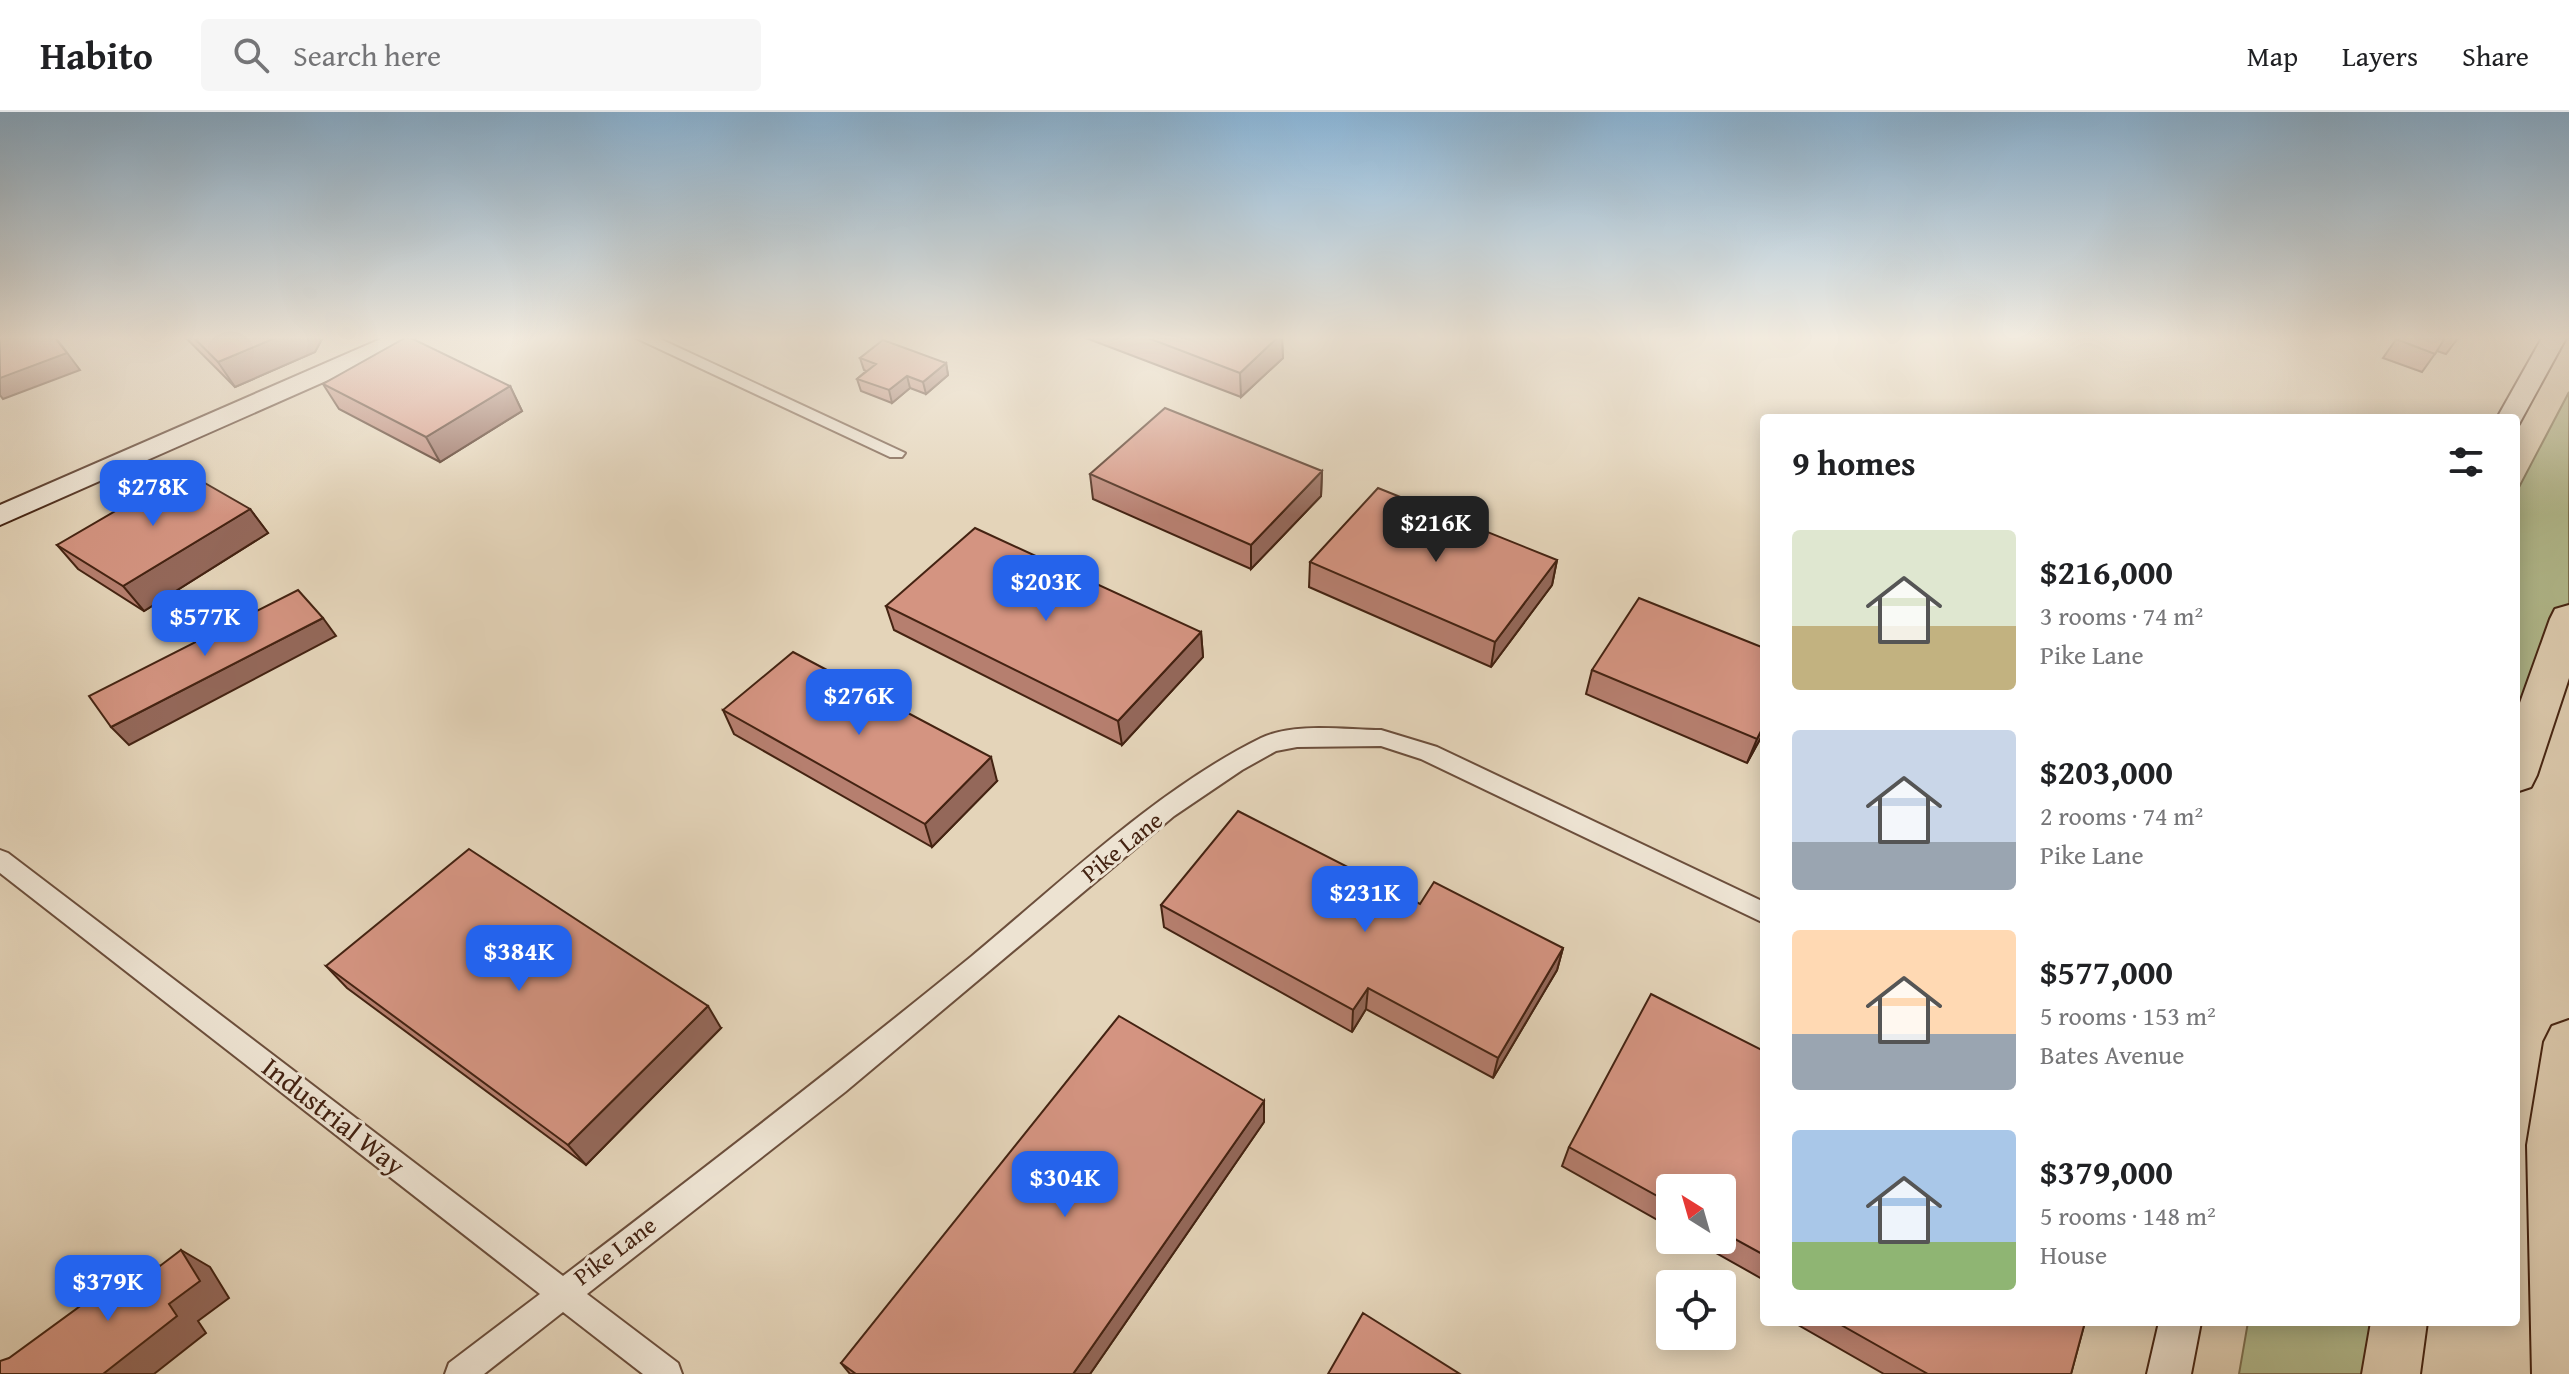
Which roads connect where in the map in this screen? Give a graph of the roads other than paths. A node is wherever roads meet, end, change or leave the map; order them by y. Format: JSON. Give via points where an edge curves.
{"nodes":[{"id":1,"x":265,"y":397,"type":"edge"},
{"id":2,"x":773,"y":397,"type":"edge"},
{"id":3,"x":896,"y":453,"type":"dead end"},
{"id":4,"x":0,"y":516,"type":"edge"},
{"id":5,"x":2569,"y":619,"type":"edge"},
{"id":6,"x":2520,"y":763,"type":"edge"},
{"id":7,"x":0,"y":860,"type":"edge"},
{"id":8,"x":1760,"y":911,"type":"edge"},
{"id":9,"x":2569,"y":1042,"type":"edge"},
{"id":10,"x":562,"y":1292,"type":"junction"},
{"id":11,"x":2179,"y":1326,"type":"edge"},
{"id":12,"x":2398,"y":1326,"type":"edge"},
{"id":13,"x":2569,"y":1349,"type":"edge"},
{"id":14,"x":460,"y":1374,"type":"edge"},
{"id":15,"x":667,"y":1374,"type":"edge"},
{"id":16,"x":2169,"y":1374,"type":"edge"},
{"id":17,"x":2391,"y":1374,"type":"edge"},
{"id":18,"x":2564,"y":1374,"type":"edge"}],
"edges":[{"from":1,"to":4,"type":"street"},
{"from":2,"to":3,"type":"street"},
{"from":5,"to":6,"type":"highway"},
{"from":7,"to":10,"type":"street","name":"Industrial Way"},
{"from":8,"to":10,"type":"street","name":"Pike Lane","via":[[1429,753],[1381,738],[1271,743],[1166,810],[836,1083]]},
{"from":9,"to":18,"type":"highway","via":[[2553,1145]]},
{"from":10,"to":14,"type":"street","name":"Pike Lane"},
{"from":10,"to":15,"type":"street","name":"Industrial Way"},
{"from":11,"to":16,"type":"street"},
{"from":12,"to":17,"type":"highway"},
{"from":13,"to":18,"type":"highway"}]}
